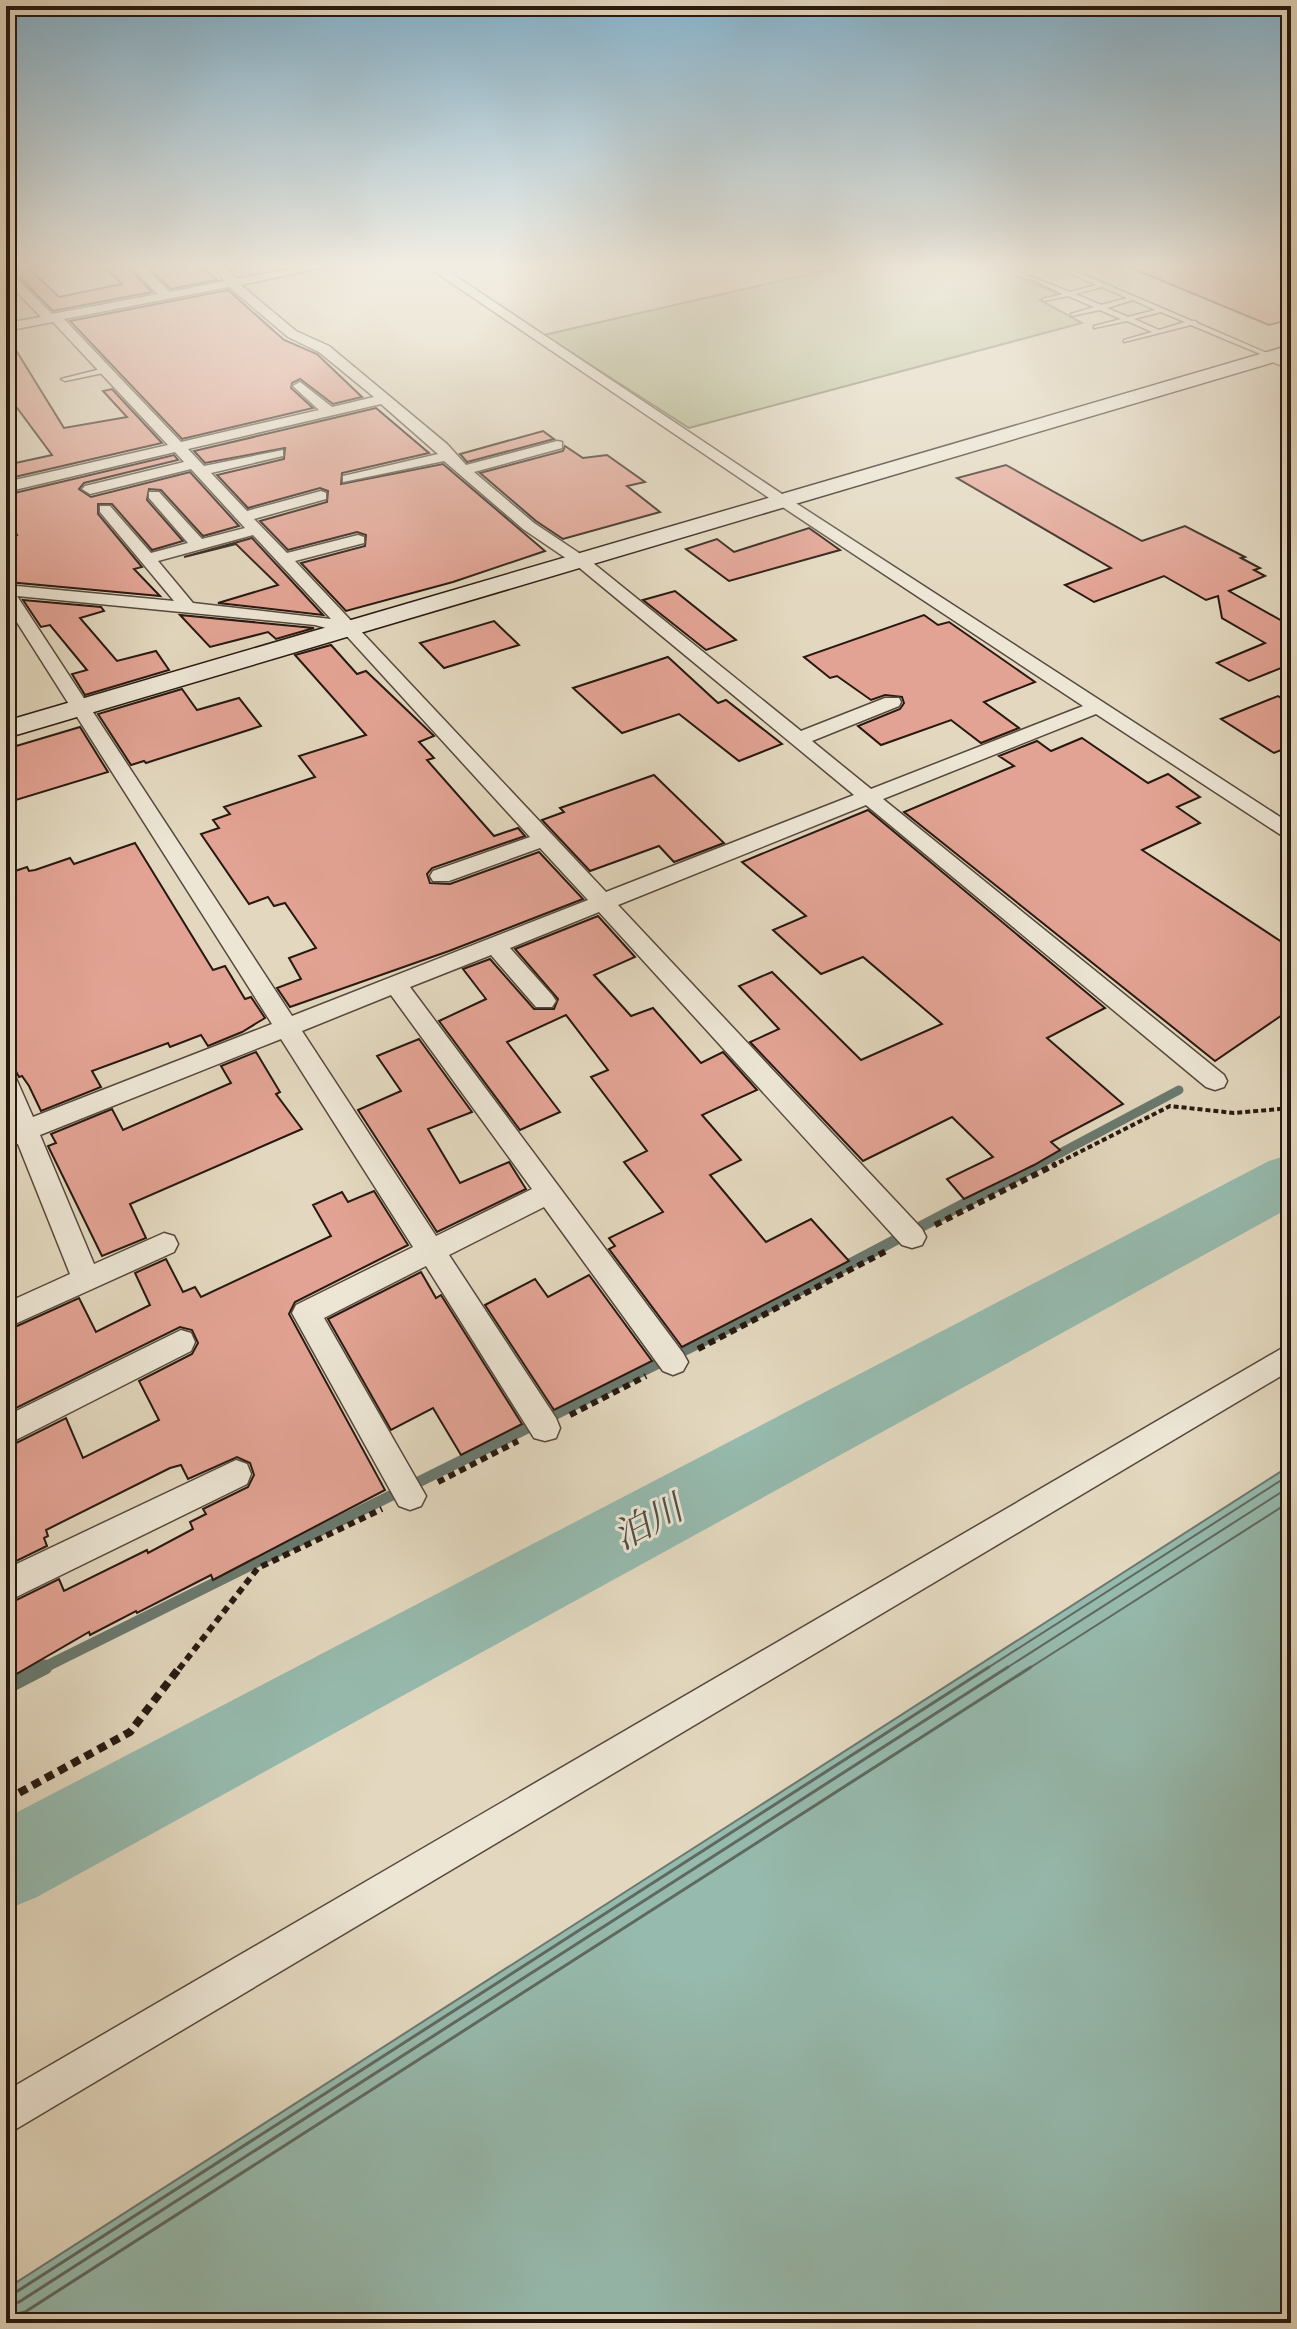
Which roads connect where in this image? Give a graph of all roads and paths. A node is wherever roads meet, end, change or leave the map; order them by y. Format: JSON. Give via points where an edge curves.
{"nodes":[{"id":1,"x":98,"y":372,"type":"edge"},
{"id":2,"x":107,"y":372,"type":"edge"},
{"id":3,"x":351,"y":372,"type":"edge"},
{"id":4,"x":590,"y":372,"type":"edge"},
{"id":5,"x":1237,"y":372,"type":"edge"},
{"id":6,"x":65,"y":379,"type":"dead end"},
{"id":7,"x":300,"y":386,"type":"dead end"},
{"id":8,"x":383,"y":399,"type":"junction"},
{"id":9,"x":328,"y":411,"type":"junction"},
{"id":10,"x":557,"y":445,"type":"dead end"},
{"id":11,"x":176,"y":447,"type":"junction"},
{"id":12,"x":278,"y":453,"type":"dead end"},
{"id":13,"x":447,"y":456,"type":"junction"},
{"id":14,"x":198,"y":468,"type":"junction"},
{"id":15,"x":464,"y":470,"type":"junction"},
{"id":16,"x":348,"y":479,"type":"dead end"},
{"id":17,"x":6,"y":487,"type":"edge"},
{"id":18,"x":90,"y":489,"type":"dead end"},
{"id":19,"x":154,"y":495,"type":"dead end"},
{"id":20,"x":321,"y":496,"type":"dead end"},
{"id":21,"x":783,"y":501,"type":"junction"},
{"id":22,"x":105,"y":509,"type":"dead end"},
{"id":23,"x":243,"y":517,"type":"junction"},
{"id":24,"x":255,"y":530,"type":"junction"},
{"id":25,"x":358,"y":540,"type":"dead end"},
{"id":26,"x":198,"y":545,"type":"junction"},
{"id":27,"x":147,"y":559,"type":"junction"},
{"id":28,"x":283,"y":559,"type":"junction"},
{"id":29,"x":582,"y":562,"type":"junction"},
{"id":30,"x":6,"y":591,"type":"edge"},
{"id":31,"x":187,"y":606,"type":"junction"},
{"id":32,"x":350,"y":629,"type":"junction"},
{"id":33,"x":892,"y":702,"type":"dead end"},
{"id":34,"x":1099,"y":706,"type":"junction"},
{"id":35,"x":83,"y":709,"type":"junction"},
{"id":36,"x":6,"y":730,"type":"edge"},
{"id":37,"x":798,"y":741,"type":"junction"},
{"id":38,"x":871,"y":798,"type":"junction"},
{"id":39,"x":1291,"y":833,"type":"edge"},
{"id":40,"x":545,"y":839,"type":"junction"},
{"id":41,"x":441,"y":876,"type":"dead end"},
{"id":42,"x":602,"y":901,"type":"junction"},
{"id":43,"x":494,"y":944,"type":"junction"},
{"id":44,"x":395,"y":983,"type":"junction"},
{"id":45,"x":544,"y":1001,"type":"dead end"},
{"id":46,"x":285,"y":1026,"type":"junction"},
{"id":47,"x":1215,"y":1081,"type":"dead end"},
{"id":48,"x":6,"y":1082,"type":"edge"},
{"id":49,"x":16,"y":1134,"type":"edge"},
{"id":50,"x":548,"y":1193,"type":"junction"},
{"id":51,"x":912,"y":1237,"type":"dead end"},
{"id":52,"x":164,"y":1244,"type":"dead end"},
{"id":53,"x":430,"y":1252,"type":"junction"},
{"id":54,"x":86,"y":1279,"type":"junction"},
{"id":55,"x":6,"y":1316,"type":"edge"},
{"id":56,"x":181,"y":1342,"type":"dead end"},
{"id":57,"x":1291,"y":1355,"type":"edge"},
{"id":58,"x":673,"y":1362,"type":"dead end"},
{"id":59,"x":545,"y":1428,"type":"dead end"},
{"id":60,"x":6,"y":1431,"type":"edge"},
{"id":61,"x":236,"y":1474,"type":"dead end"},
{"id":62,"x":410,"y":1496,"type":"dead end"},
{"id":63,"x":6,"y":1586,"type":"edge"},
{"id":64,"x":130,"y":1732,"type":"dead end"},
{"id":65,"x":6,"y":1800,"type":"edge"},
{"id":66,"x":6,"y":2114,"type":"edge"}],
"edges":[{"from":1,"to":6,"type":"lane"},
{"from":2,"to":11,"type":"street"},
{"from":3,"to":8,"type":"street"},
{"from":4,"to":21,"type":"street"},
{"from":5,"to":21,"type":"street"},
{"from":7,"to":9,"type":"street"},
{"from":8,"to":9,"type":"street"},
{"from":8,"to":13,"type":"street"},
{"from":9,"to":11,"type":"street","via":[[248,424]]},
{"from":10,"to":15,"type":"street"},
{"from":11,"to":14,"type":"street"},
{"from":11,"to":17,"type":"street"},
{"from":12,"to":14,"type":"street"},
{"from":13,"to":15,"type":"street"},
{"from":13,"to":16,"type":"street"},
{"from":14,"to":18,"type":"street"},
{"from":14,"to":23,"type":"street"},
{"from":15,"to":29,"type":"street","via":[[561,551]]},
{"from":19,"to":26,"type":"street"},
{"from":20,"to":23,"type":"street"},
{"from":21,"to":29,"type":"street"},
{"from":21,"to":34,"type":"street"},
{"from":22,"to":27,"type":"street"},
{"from":23,"to":24,"type":"street"},
{"from":24,"to":26,"type":"street"},
{"from":24,"to":28,"type":"street"},
{"from":25,"to":28,"type":"street"},
{"from":26,"to":27,"type":"street"},
{"from":27,"to":31,"type":"street"},
{"from":28,"to":32,"type":"street"},
{"from":29,"to":32,"type":"street"},
{"from":29,"to":37,"type":"street"},
{"from":30,"to":31,"type":"street"},
{"from":30,"to":35,"type":"street"},
{"from":31,"to":32,"type":"street","via":[[316,620]]},
{"from":32,"to":35,"type":"street"},
{"from":32,"to":40,"type":"street"},
{"from":33,"to":37,"type":"street"},
{"from":34,"to":38,"type":"street"},
{"from":34,"to":39,"type":"street"},
{"from":35,"to":36,"type":"street"},
{"from":35,"to":46,"type":"street"},
{"from":37,"to":38,"type":"street"},
{"from":38,"to":42,"type":"street"},
{"from":38,"to":47,"type":"street"},
{"from":40,"to":41,"type":"street"},
{"from":40,"to":42,"type":"street"},
{"from":42,"to":43,"type":"street"},
{"from":42,"to":51,"type":"street"},
{"from":43,"to":44,"type":"street"},
{"from":43,"to":45,"type":"street"},
{"from":44,"to":46,"type":"street"},
{"from":44,"to":50,"type":"street"},
{"from":46,"to":49,"type":"street"},
{"from":46,"to":53,"type":"street"},
{"from":48,"to":49,"type":"street"},
{"from":49,"to":54,"type":"street"},
{"from":50,"to":53,"type":"street"},
{"from":50,"to":58,"type":"street"},
{"from":52,"to":54,"type":"street"},
{"from":53,"to":59,"type":"street"},
{"from":53,"to":62,"type":"street","via":[[306,1313]]},
{"from":54,"to":55,"type":"street"},
{"from":56,"to":60,"type":"street"},
{"from":57,"to":66,"type":"street"},
{"from":61,"to":63,"type":"street"},
{"from":64,"to":65,"type":"path"}]}
